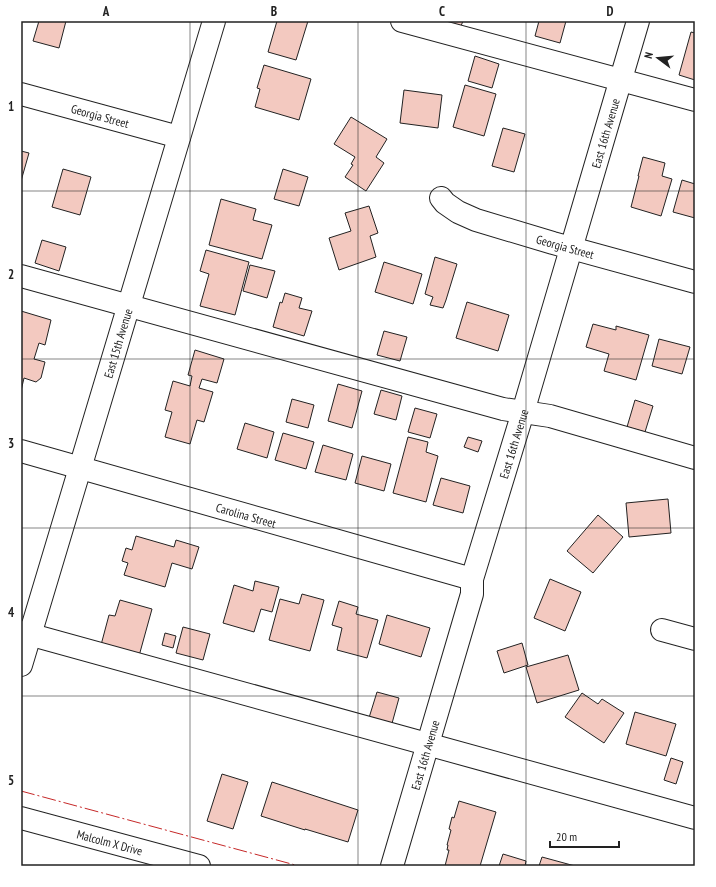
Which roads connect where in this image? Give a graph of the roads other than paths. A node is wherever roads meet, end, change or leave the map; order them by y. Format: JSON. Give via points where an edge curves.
{"nodes":[{"id":1,"x":214,"y":21,"type":"edge"},
{"id":2,"x":402,"y":21,"type":"edge"},
{"id":3,"x":638,"y":21,"type":"edge"},
{"id":4,"x":621,"y":80,"type":"junction"},
{"id":5,"x":21,"y":94,"type":"edge"},
{"id":6,"x":695,"y":100,"type":"edge"},
{"id":7,"x":179,"y":137,"type":"junction"},
{"id":8,"x":441,"y":198,"type":"dead end"},
{"id":9,"x":572,"y":248,"type":"junction"},
{"id":10,"x":21,"y":276,"type":"edge"},
{"id":11,"x":695,"y":282,"type":"edge"},
{"id":12,"x":128,"y":306,"type":"junction"},
{"id":13,"x":523,"y":412,"type":"junction"},
{"id":14,"x":21,"y":451,"type":"edge"},
{"id":15,"x":695,"y":458,"type":"edge"},
{"id":16,"x":80,"y":468,"type":"junction"},
{"id":17,"x":472,"y":579,"type":"junction"},
{"id":18,"x":662,"y":630,"type":"dead end"},
{"id":19,"x":26,"y":633,"type":"edge"},
{"id":20,"x":695,"y":639,"type":"edge"},
{"id":21,"x":21,"y":665,"type":"edge"},
{"id":22,"x":428,"y":744,"type":"junction"},
{"id":23,"x":21,"y":818,"type":"edge"},
{"id":24,"x":695,"y":818,"type":"edge"},
{"id":25,"x":187,"y":864,"type":"edge"},
{"id":26,"x":392,"y":866,"type":"edge"}],
"edges":[{"from":1,"to":7,"type":"street","name":"East 15th Avenue"},
{"from":2,"to":4,"type":"street"},
{"from":3,"to":4,"type":"street","name":"East 16th Avenue"},
{"from":4,"to":6,"type":"street"},
{"from":4,"to":9,"type":"street","name":"East 16th Avenue"},
{"from":5,"to":7,"type":"street","name":"Georgia Street"},
{"from":7,"to":12,"type":"street","name":"East 15th Avenue"},
{"from":8,"to":9,"type":"street","name":"Georgia Street","via":[[450,207],[470,218]]},
{"from":9,"to":11,"type":"street","name":"Georgia Street"},
{"from":9,"to":13,"type":"street","name":"East 16th Avenue"},
{"from":10,"to":12,"type":"street"},
{"from":12,"to":13,"type":"street","via":[[495,407]]},
{"from":12,"to":16,"type":"street","name":"East 15th Avenue"},
{"from":13,"to":15,"type":"street","via":[[550,416]]},
{"from":13,"to":17,"type":"street","name":"East 16th Avenue"},
{"from":14,"to":16,"type":"street","name":"Carolina Street"},
{"from":16,"to":17,"type":"street","name":"Carolina Street"},
{"from":16,"to":19,"type":"street","name":"East 15th Avenue"},
{"from":17,"to":22,"type":"street","name":"East 16th Avenue","via":[[472,594]]},
{"from":18,"to":20,"type":"street"},
{"from":19,"to":21,"type":"street","name":"East 15th Avenue"},
{"from":19,"to":22,"type":"street"},
{"from":22,"to":24,"type":"street"},
{"from":22,"to":26,"type":"street","name":"East 16th Avenue"},
{"from":23,"to":25,"type":"street","name":"Malcolm X Drive"}]}
